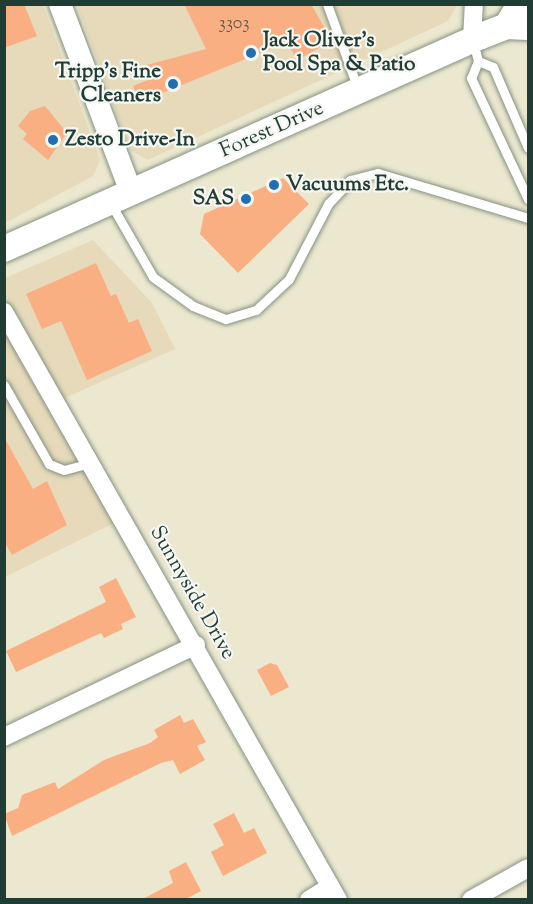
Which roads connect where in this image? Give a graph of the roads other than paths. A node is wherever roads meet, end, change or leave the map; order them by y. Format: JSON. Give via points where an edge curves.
{"nodes":[{"id":1,"x":60,"y":4,"type":"edge"},
{"id":2,"x":327,"y":4,"type":"edge"},
{"id":3,"x":474,"y":4,"type":"edge"},
{"id":4,"x":518,"y":19,"type":"edge"},
{"id":5,"x":475,"y":50,"type":"junction"},
{"id":6,"x":358,"y":91,"type":"junction"},
{"id":7,"x":528,"y":148,"type":"edge"},
{"id":8,"x":120,"y":197,"type":"junction"},
{"id":9,"x":528,"y":199,"type":"edge"},
{"id":10,"x":528,"y":218,"type":"edge"},
{"id":11,"x":4,"y":249,"type":"edge"},
{"id":12,"x":6,"y":319,"type":"edge"},
{"id":13,"x":4,"y":385,"type":"edge"},
{"id":14,"x":92,"y":463,"type":"junction"},
{"id":15,"x":196,"y":645,"type":"junction"},
{"id":16,"x":4,"y":737,"type":"edge"},
{"id":17,"x":528,"y":868,"type":"edge"},
{"id":18,"x":334,"y":893,"type":"edge"},
{"id":19,"x":309,"y":900,"type":"edge"},
{"id":20,"x":471,"y":900,"type":"edge"}],
"edges":[{"from":1,"to":8,"type":"street"},
{"from":2,"to":6,"type":"lane"},
{"from":3,"to":5,"type":"street"},
{"from":4,"to":5,"type":"main road","name":"Forest Drive"},
{"from":5,"to":6,"type":"main road","name":"Forest Drive"},
{"from":5,"to":7,"type":"lane","via":[[493,68]]},
{"from":5,"to":9,"type":"lane","via":[[471,78]]},
{"from":6,"to":8,"type":"main road","name":"Forest Drive"},
{"from":8,"to":10,"type":"lane","via":[[153,277],[193,306],[226,319],[256,310],[289,279],[328,204],[350,180],[378,173]]},
{"from":8,"to":11,"type":"main road","name":"Forest Drive"},
{"from":12,"to":14,"type":"street","name":"Sunnyside Drive"},
{"from":13,"to":14,"type":"lane","via":[[49,464],[64,470]]},
{"from":14,"to":15,"type":"street","name":"Sunnyside Drive"},
{"from":15,"to":16,"type":"street"},
{"from":15,"to":18,"type":"street","name":"Sunnyside Drive"},
{"from":17,"to":20,"type":"street"},
{"from":18,"to":19,"type":"street"}]}
